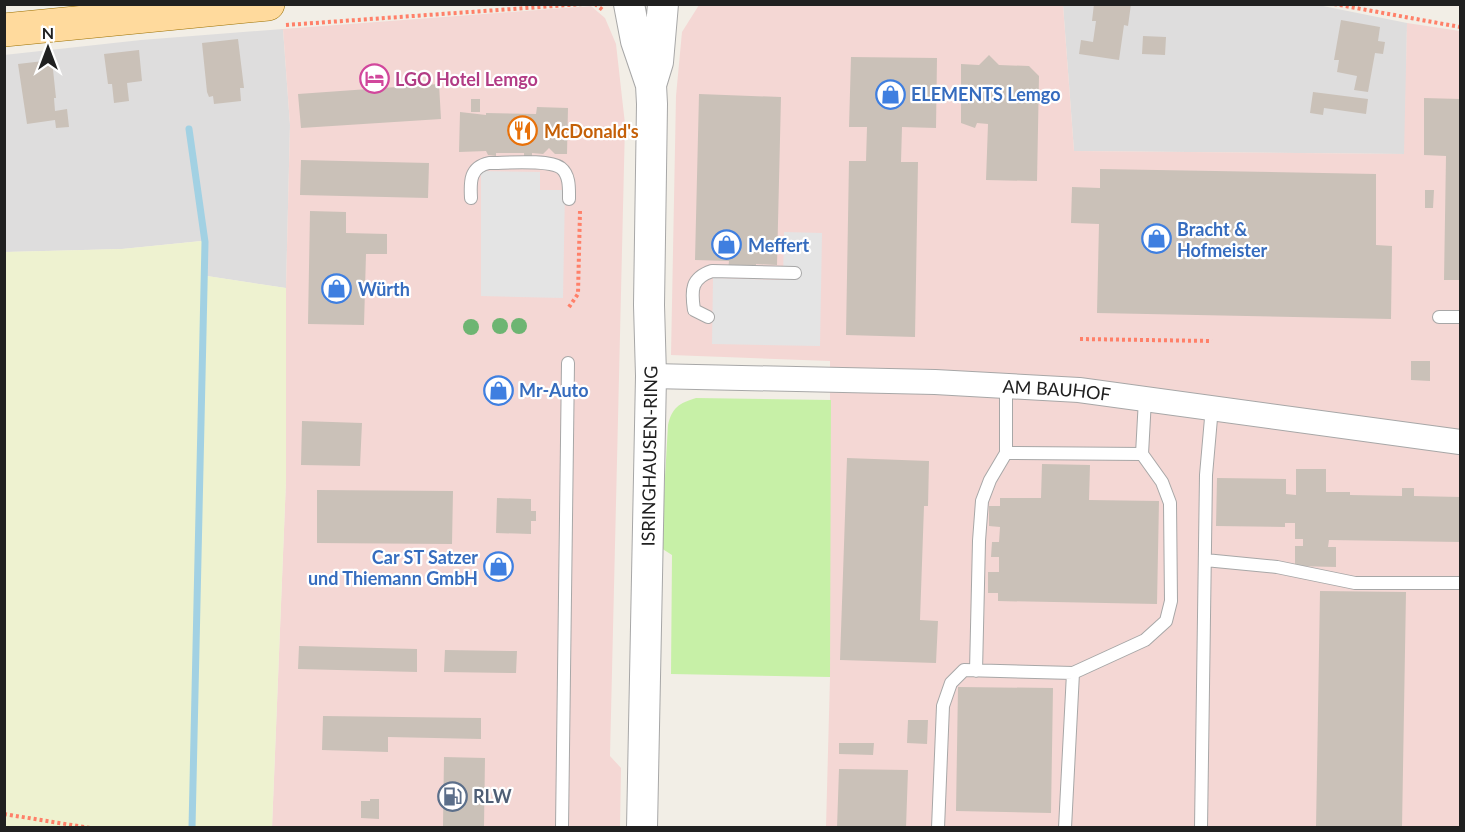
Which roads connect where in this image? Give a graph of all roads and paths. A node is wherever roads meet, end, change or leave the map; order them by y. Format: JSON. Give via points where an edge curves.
{"nodes":[{"id":1,"x":583,"y":4,"type":"edge"},
{"id":2,"x":629,"y":4,"type":"edge"},
{"id":3,"x":663,"y":4,"type":"edge"},
{"id":4,"x":1334,"y":4,"type":"edge"},
{"id":5,"x":272,"y":15,"type":"edge"},
{"id":6,"x":1461,"y":27,"type":"edge"},
{"id":7,"x":4,"y":30,"type":"edge"},
{"id":8,"x":651,"y":85,"type":"junction"},
{"id":9,"x":471,"y":198,"type":"dead end"},
{"id":10,"x":570,"y":199,"type":"joint"},
{"id":11,"x":795,"y":273,"type":"dead end"},
{"id":12,"x":569,"y":307,"type":"dead end"},
{"id":13,"x":1439,"y":317,"type":"dead end"},
{"id":14,"x":1461,"y":317,"type":"edge"},
{"id":15,"x":708,"y":318,"type":"dead end"},
{"id":16,"x":1080,"y":339,"type":"dead end"},
{"id":17,"x":1212,"y":341,"type":"dead end"},
{"id":18,"x":568,"y":363,"type":"dead end"},
{"id":19,"x":651,"y":376,"type":"junction"},
{"id":20,"x":1006,"y":386,"type":"junction"},
{"id":21,"x":1145,"y":399,"type":"junction"},
{"id":22,"x":1212,"y":407,"type":"junction"},
{"id":23,"x":1461,"y":442,"type":"edge"},
{"id":24,"x":1006,"y":453,"type":"junction"},
{"id":25,"x":1142,"y":454,"type":"junction"},
{"id":26,"x":1205,"y":560,"type":"junction"},
{"id":27,"x":1461,"y":583,"type":"edge"},
{"id":28,"x":976,"y":671,"type":"junction"},
{"id":29,"x":1073,"y":673,"type":"junction"},
{"id":30,"x":4,"y":814,"type":"edge"},
{"id":31,"x":90,"y":828,"type":"edge"},
{"id":32,"x":562,"y":828,"type":"edge"},
{"id":33,"x":642,"y":828,"type":"edge"},
{"id":34,"x":938,"y":828,"type":"edge"},
{"id":35,"x":1065,"y":828,"type":"edge"},
{"id":36,"x":1201,"y":828,"type":"edge"}],
"edges":[{"from":1,"to":5,"type":"path"},
{"from":2,"to":8,"type":"street","name":"ISRINGHAUSEN-RING"},
{"from":3,"to":8,"type":"street","name":"ISRINGHAUSEN-RING"},
{"from":4,"to":6,"type":"path"},
{"from":5,"to":7,"type":"main road"},
{"from":8,"to":19,"type":"street","name":"ISRINGHAUSEN-RING"},
{"from":9,"to":10,"type":"lane","via":[[474,171],[480,164],[489,163],[553,164],[568,178]]},
{"from":10,"to":12,"type":"path","via":[[580,210],[578,294]]},
{"from":11,"to":15,"type":"lane","via":[[703,274],[691,294],[694,310]]},
{"from":13,"to":14,"type":"lane"},
{"from":16,"to":17,"type":"path"},
{"from":18,"to":32,"type":"lane"},
{"from":19,"to":20,"type":"street","name":"AM BAUHOF"},
{"from":19,"to":33,"type":"street","name":"ISRINGHAUSEN-RING"},
{"from":20,"to":21,"type":"street","name":"AM BAUHOF"},
{"from":20,"to":24,"type":"lane"},
{"from":21,"to":22,"type":"street","name":"AM BAUHOF"},
{"from":21,"to":25,"type":"lane"},
{"from":22,"to":23,"type":"street","name":"AM BAUHOF"},
{"from":22,"to":26,"type":"lane"},
{"from":24,"to":25,"type":"lane"},
{"from":24,"to":28,"type":"lane","via":[[982,501]]},
{"from":25,"to":29,"type":"lane","via":[[1162,482],[1170,503],[1172,601],[1166,621],[1145,640]]},
{"from":26,"to":27,"type":"lane","via":[[1277,567],[1355,583]]},
{"from":26,"to":36,"type":"lane"},
{"from":28,"to":29,"type":"lane"},
{"from":28,"to":34,"type":"lane","via":[[964,670],[951,683],[943,706]]},
{"from":29,"to":35,"type":"lane"},
{"from":30,"to":31,"type":"path"}]}
